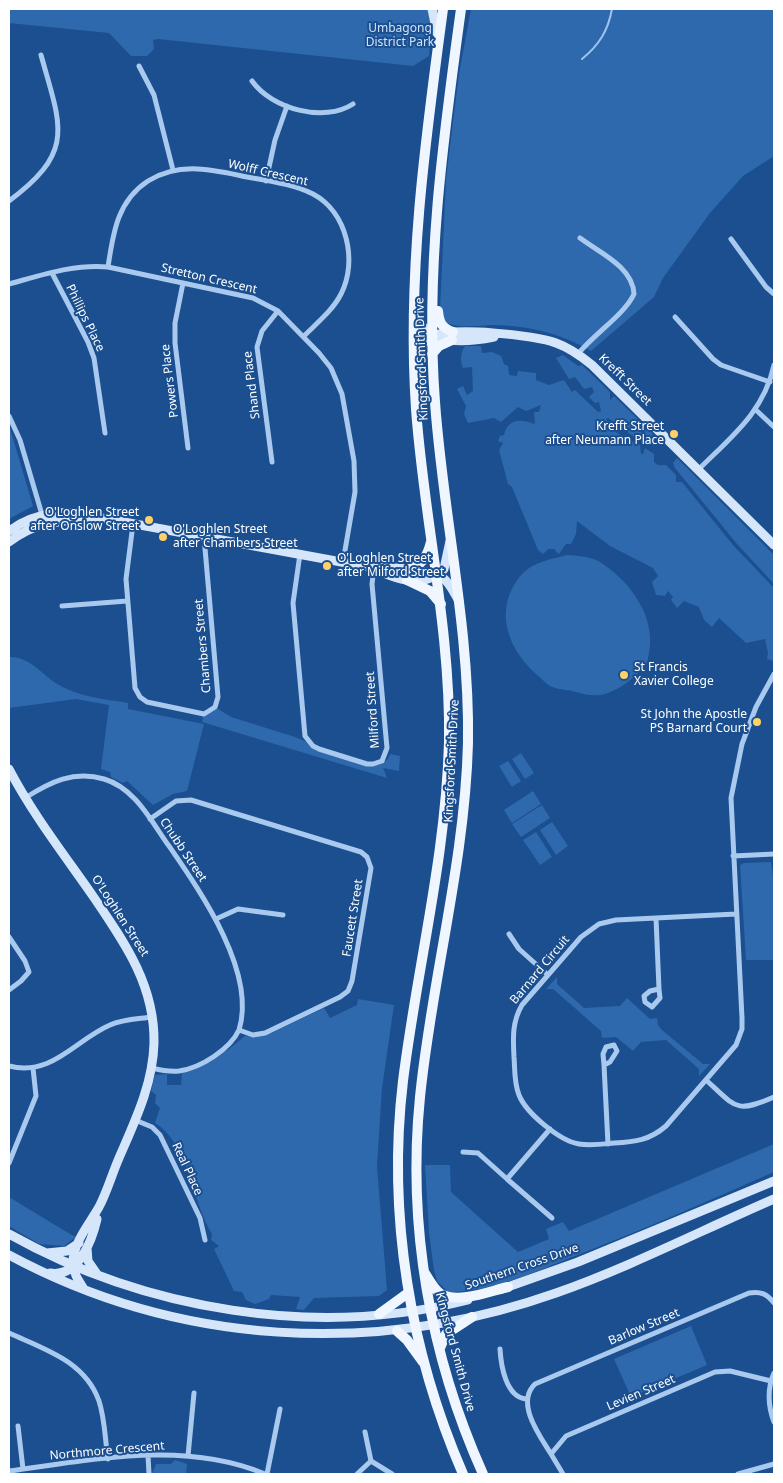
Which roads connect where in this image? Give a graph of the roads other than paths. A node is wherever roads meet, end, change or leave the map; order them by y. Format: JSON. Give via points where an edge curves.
{"nodes":[{"id":1,"x":432,"y":9,"type":"edge"},
{"id":2,"x":443,"y":9,"type":"edge"},
{"id":3,"x":461,"y":9,"type":"edge"},
{"id":4,"x":468,"y":9,"type":"edge"},
{"id":5,"x":457,"y":36,"type":"junction"},
{"id":6,"x":438,"y":43,"type":"junction"},
{"id":7,"x":41,"y":55,"type":"dead end"},
{"id":8,"x":139,"y":66,"type":"dead end"},
{"id":9,"x":252,"y":82,"type":"dead end"},
{"id":10,"x":353,"y":104,"type":"dead end"},
{"id":11,"x":287,"y":106,"type":"junction"},
{"id":12,"x":173,"y":170,"type":"junction"},
{"id":13,"x":266,"y":181,"type":"junction"},
{"id":14,"x":9,"y":201,"type":"edge"},
{"id":15,"x":580,"y":238,"type":"dead end"},
{"id":16,"x":731,"y":239,"type":"dead end"},
{"id":17,"x":108,"y":267,"type":"junction"},
{"id":18,"x":52,"y":273,"type":"junction"},
{"id":19,"x":433,"y":278,"type":"junction"},
{"id":20,"x":183,"y":283,"type":"junction"},
{"id":21,"x":9,"y":284,"type":"edge"},
{"id":22,"x":774,"y":294,"type":"edge"},
{"id":23,"x":413,"y":307,"type":"junction"},
{"id":24,"x":278,"y":311,"type":"junction"},
{"id":25,"x":675,"y":317,"type":"dead end"},
{"id":26,"x":304,"y":336,"type":"junction"},
{"id":27,"x":432,"y":336,"type":"junction"},
{"id":28,"x":453,"y":336,"type":"junction"},
{"id":29,"x":432,"y":354,"type":"junction"},
{"id":30,"x":578,"y":354,"type":"junction"},
{"id":31,"x":774,"y":365,"type":"edge"},
{"id":32,"x":414,"y":380,"type":"junction"},
{"id":33,"x":770,"y":382,"type":"junction"},
{"id":34,"x":756,"y":410,"type":"junction"},
{"id":35,"x":9,"y":416,"type":"edge"},
{"id":36,"x":774,"y":427,"type":"edge"},
{"id":37,"x":105,"y":433,"type":"dead end"},
{"id":38,"x":188,"y":448,"type":"dead end"},
{"id":39,"x":272,"y":462,"type":"dead end"},
{"id":40,"x":698,"y":470,"type":"junction"},
{"id":41,"x":43,"y":519,"type":"junction"},
{"id":42,"x":133,"y":524,"type":"junction"},
{"id":43,"x":9,"y":531,"type":"edge"},
{"id":44,"x":204,"y":537,"type":"junction"},
{"id":45,"x":432,"y":539,"type":"junction"},
{"id":46,"x":451,"y":539,"type":"junction"},
{"id":47,"x":9,"y":542,"type":"edge"},
{"id":48,"x":774,"y":545,"type":"edge"},
{"id":49,"x":300,"y":554,"type":"junction"},
{"id":50,"x":343,"y":562,"type":"junction"},
{"id":51,"x":374,"y":568,"type":"junction"},
{"id":52,"x":407,"y":575,"type":"junction"},
{"id":53,"x":437,"y":576,"type":"junction"},
{"id":54,"x":127,"y":601,"type":"junction"},
{"id":55,"x":459,"y":601,"type":"junction"},
{"id":56,"x":442,"y":605,"type":"junction"},
{"id":57,"x":62,"y":606,"type":"dead end"},
{"id":58,"x":774,"y":674,"type":"edge"},
{"id":59,"x":9,"y":770,"type":"edge"},
{"id":60,"x":25,"y":798,"type":"junction"},
{"id":61,"x":150,"y":819,"type":"junction"},
{"id":62,"x":774,"y":854,"type":"edge"},
{"id":63,"x":733,"y":856,"type":"junction"},
{"id":64,"x":736,"y":914,"type":"junction"},
{"id":65,"x":283,"y":915,"type":"dead end"},
{"id":66,"x":656,"y":918,"type":"junction"},
{"id":67,"x":216,"y":919,"type":"junction"},
{"id":68,"x":509,"y":934,"type":"dead end"},
{"id":69,"x":9,"y":937,"type":"edge"},
{"id":70,"x":548,"y":974,"type":"junction"},
{"id":71,"x":660,"y":989,"type":"dead end"},
{"id":72,"x":9,"y":990,"type":"edge"},
{"id":73,"x":152,"y":1017,"type":"junction"},
{"id":74,"x":239,"y":1030,"type":"junction"},
{"id":75,"x":604,"y":1065,"type":"dead end"},
{"id":76,"x":9,"y":1066,"type":"edge"},
{"id":77,"x":33,"y":1068,"type":"junction"},
{"id":78,"x":152,"y":1068,"type":"junction"},
{"id":79,"x":706,"y":1080,"type":"junction"},
{"id":80,"x":774,"y":1097,"type":"edge"},
{"id":81,"x":135,"y":1120,"type":"junction"},
{"id":82,"x":550,"y":1129,"type":"junction"},
{"id":83,"x":608,"y":1144,"type":"junction"},
{"id":84,"x":463,"y":1152,"type":"dead end"},
{"id":85,"x":9,"y":1163,"type":"edge"},
{"id":86,"x":507,"y":1179,"type":"junction"},
{"id":87,"x":774,"y":1181,"type":"edge"},
{"id":88,"x":774,"y":1199,"type":"edge"},
{"id":89,"x":552,"y":1218,"type":"dead end"},
{"id":90,"x":9,"y":1234,"type":"edge"},
{"id":91,"x":204,"y":1240,"type":"dead end"},
{"id":92,"x":83,"y":1243,"type":"junction"},
{"id":93,"x":47,"y":1253,"type":"junction"},
{"id":94,"x":9,"y":1255,"type":"edge"},
{"id":95,"x":74,"y":1266,"type":"junction"},
{"id":96,"x":41,"y":1271,"type":"junction"},
{"id":97,"x":423,"y":1272,"type":"junction"},
{"id":98,"x":98,"y":1276,"type":"junction"},
{"id":99,"x":508,"y":1287,"type":"junction"},
{"id":100,"x":85,"y":1290,"type":"junction"},
{"id":101,"x":408,"y":1293,"type":"junction"},
{"id":102,"x":774,"y":1303,"type":"edge"},
{"id":103,"x":429,"y":1308,"type":"junction"},
{"id":104,"x":412,"y":1311,"type":"junction"},
{"id":105,"x":379,"y":1314,"type":"junction"},
{"id":106,"x":472,"y":1317,"type":"junction"},
{"id":107,"x":433,"y":1325,"type":"junction"},
{"id":108,"x":416,"y":1328,"type":"junction"},
{"id":109,"x":397,"y":1331,"type":"junction"},
{"id":110,"x":9,"y":1334,"type":"edge"},
{"id":111,"x":439,"y":1349,"type":"junction"},
{"id":112,"x":500,"y":1349,"type":"dead end"},
{"id":113,"x":425,"y":1364,"type":"junction"},
{"id":114,"x":774,"y":1373,"type":"edge"},
{"id":115,"x":771,"y":1381,"type":"junction"},
{"id":116,"x":194,"y":1393,"type":"dead end"},
{"id":117,"x":526,"y":1399,"type":"junction"},
{"id":118,"x":280,"y":1409,"type":"dead end"},
{"id":119,"x":774,"y":1422,"type":"edge"},
{"id":120,"x":18,"y":1426,"type":"dead end"},
{"id":121,"x":365,"y":1432,"type":"dead end"},
{"id":122,"x":551,"y":1454,"type":"junction"},
{"id":123,"x":148,"y":1455,"type":"junction"},
{"id":124,"x":188,"y":1456,"type":"junction"},
{"id":125,"x":108,"y":1459,"type":"junction"},
{"id":126,"x":371,"y":1461,"type":"junction"},
{"id":127,"x":774,"y":1464,"type":"edge"},
{"id":128,"x":24,"y":1469,"type":"junction"},
{"id":129,"x":9,"y":1471,"type":"edge"},
{"id":130,"x":149,"y":1474,"type":"edge"},
{"id":131,"x":266,"y":1474,"type":"edge"},
{"id":132,"x":357,"y":1474,"type":"edge"},
{"id":133,"x":392,"y":1474,"type":"edge"},
{"id":134,"x":463,"y":1474,"type":"edge"},
{"id":135,"x":483,"y":1474,"type":"edge"},
{"id":136,"x":563,"y":1474,"type":"edge"},
{"id":137,"x":738,"y":1474,"type":"edge"}],
"edges":[{"from":1,"to":6,"type":"main road"},
{"from":2,"to":6,"type":"main road","name":"Kingsford Smith Drive"},
{"from":3,"to":5,"type":"main road","name":"Kingsford Smith Drive"},
{"from":4,"to":5,"type":"main road"},
{"from":5,"to":19,"type":"main road","name":"Kingsford Smith Drive"},
{"from":6,"to":23,"type":"main road","name":"Kingsford Smith Drive","via":[[417,223]]},
{"from":7,"to":14,"type":"street","via":[[58,114],[58,145],[41,175]]},
{"from":8,"to":12,"type":"street","via":[[154,95]]},
{"from":9,"to":11,"type":"street","via":[[263,94]]},
{"from":10,"to":11,"type":"street","via":[[328,113]]},
{"from":11,"to":13,"type":"street"},
{"from":12,"to":13,"type":"street","name":"Wolff Crescent","via":[[206,169]]},
{"from":12,"to":17,"type":"street","name":"Wolff Crescent","via":[[147,182],[125,205],[113,230]]},
{"from":13,"to":26,"type":"street","name":"Wolff Crescent","via":[[304,190],[321,199],[338,218],[348,243],[348,274],[343,291]]},
{"from":15,"to":30,"type":"street","via":[[624,270],[634,294],[625,308]]},
{"from":16,"to":22,"type":"street"},
{"from":17,"to":18,"type":"street","name":"Stretton Crescent","via":[[91,266]]},
{"from":17,"to":20,"type":"street","name":"Stretton Crescent"},
{"from":18,"to":21,"type":"street","name":"Stretton Crescent"},
{"from":18,"to":37,"type":"street","name":"Phillips Place","via":[[94,358]]},
{"from":19,"to":27,"type":"main road","name":"Kingsford Smith Drive"},
{"from":19,"to":28,"type":"main road","via":[[439,322]]},
{"from":20,"to":24,"type":"street","name":"Stretton Crescent","via":[[253,298]]},
{"from":20,"to":38,"type":"street","name":"Powers Place","via":[[175,323],[175,343]]},
{"from":23,"to":27,"type":"main road","via":[[420,326]]},
{"from":23,"to":32,"type":"main road","name":"Kingsford Smith Drive"},
{"from":24,"to":26,"type":"street","name":"Stretton Crescent"},
{"from":24,"to":39,"type":"street","name":"Shand Place","via":[[262,331],[257,347]]},
{"from":25,"to":33,"type":"street","via":[[721,365]]},
{"from":26,"to":50,"type":"street","name":"Stretton Crescent","via":[[331,368],[346,412],[355,480]]},
{"from":27,"to":28,"type":"main road","name":"Krefft Street"},
{"from":27,"to":29,"type":"main road","name":"Kingsford Smith Drive"},
{"from":27,"to":32,"type":"main road","via":[[419,352],[419,367]]},
{"from":28,"to":29,"type":"main road"},
{"from":28,"to":30,"type":"main road","name":"Krefft Street","via":[[526,336],[558,343]]},
{"from":29,"to":46,"type":"main road","name":"Kingsford Smith Drive","via":[[438,442]]},
{"from":30,"to":40,"type":"main road","name":"Krefft Street"},
{"from":31,"to":33,"type":"street"},
{"from":32,"to":45,"type":"main road","name":"Kingsford Smith Drive"},
{"from":33,"to":34,"type":"street"},
{"from":34,"to":36,"type":"street"},
{"from":34,"to":40,"type":"street"},
{"from":35,"to":41,"type":"street","via":[[18,435]]},
{"from":40,"to":48,"type":"main road","name":"Krefft Street"},
{"from":41,"to":42,"type":"main road","via":[[102,518]]},
{"from":41,"to":43,"type":"main road"},
{"from":41,"to":47,"type":"main road"},
{"from":42,"to":44,"type":"main road"},
{"from":42,"to":54,"type":"street","name":"Chambers Street","via":[[126,568]]},
{"from":44,"to":49,"type":"main road"},
{"from":44,"to":54,"type":"street","name":"Chambers Street","via":[[218,697],[212,710],[200,713],[152,704],[140,697],[134,684]]},
{"from":45,"to":52,"type":"main road","via":[[424,560]]},
{"from":45,"to":53,"type":"main road","name":"Kingsford Smith Drive"},
{"from":46,"to":53,"type":"main road","via":[[444,569]]},
{"from":46,"to":55,"type":"main road","name":"Kingsford Smith Drive"},
{"from":49,"to":50,"type":"main road"},
{"from":49,"to":51,"type":"street","name":"Milford Street","via":[[293,603],[305,736],[319,749],[373,764],[382,761],[387,748],[372,584]]},
{"from":50,"to":51,"type":"main road"},
{"from":51,"to":52,"type":"main road"},
{"from":52,"to":53,"type":"main road","via":[[420,582]]},
{"from":52,"to":56,"type":"main road","via":[[430,591]]},
{"from":53,"to":55,"type":"main road","via":[[450,585]]},
{"from":53,"to":56,"type":"main road","name":"Kingsford Smith Drive"},
{"from":54,"to":57,"type":"street"},
{"from":55,"to":97,"type":"main road","name":"Kingsford Smith Drive","via":[[468,699],[465,791],[420,1097],[416,1176]]},
{"from":56,"to":101,"type":"main road","name":"Kingsford Smith Drive","via":[[449,699],[445,804],[400,1107],[399,1214]]},
{"from":58,"to":63,"type":"street","name":"Barnard Circuit","via":[[751,719],[735,769],[731,798]]},
{"from":59,"to":60,"type":"main road","name":"O'Loghlen Street"},
{"from":60,"to":61,"type":"street","name":"Chubb Street","via":[[59,779],[105,779],[130,793]]},
{"from":60,"to":73,"type":"main road","name":"O'Loghlen Street","via":[[132,954],[145,984]]},
{"from":61,"to":67,"type":"street","name":"Chubb Street"},
{"from":61,"to":74,"type":"street","name":"Faucett Street","via":[[176,801],[191,800],[360,852],[369,859],[371,868],[348,991],[265,1033],[253,1035]]},
{"from":62,"to":63,"type":"street"},
{"from":63,"to":64,"type":"street","name":"Barnard Circuit"},
{"from":64,"to":66,"type":"street","name":"Barnard Circuit"},
{"from":64,"to":79,"type":"street","name":"Barnard Circuit","via":[[742,1030],[736,1045]]},
{"from":65,"to":67,"type":"street","via":[[238,910]]},
{"from":66,"to":70,"type":"street","name":"Barnard Circuit","via":[[599,924],[582,937]]},
{"from":66,"to":71,"type":"street"},
{"from":67,"to":74,"type":"street","name":"Chubb Street","via":[[240,991],[243,1013]]},
{"from":68,"to":70,"type":"street","via":[[519,949]]},
{"from":69,"to":72,"type":"street","via":[[25,961],[28,972]]},
{"from":70,"to":82,"type":"street","name":"Barnard Circuit","via":[[522,1005],[513,1036],[519,1095],[528,1109]]},
{"from":73,"to":77,"type":"street","via":[[111,1024],[57,1060]]},
{"from":73,"to":78,"type":"main road","name":"O'Loghlen Street"},
{"from":74,"to":78,"type":"street","via":[[221,1053],[188,1069]]},
{"from":75,"to":83,"type":"street"},
{"from":76,"to":77,"type":"street"},
{"from":77,"to":85,"type":"street","via":[[36,1096]]},
{"from":78,"to":81,"type":"main road","name":"O'Loghlen Street"},
{"from":79,"to":80,"type":"street","via":[[741,1108]]},
{"from":79,"to":83,"type":"street","name":"Barnard Circuit","via":[[658,1133],[644,1140]]},
{"from":81,"to":91,"type":"street","name":"Real Place","via":[[152,1127],[160,1135],[200,1218]]},
{"from":81,"to":92,"type":"main road","name":"O'Loghlen Street"},
{"from":82,"to":83,"type":"street","name":"Barnard Circuit","via":[[579,1144]]},
{"from":82,"to":86,"type":"street"},
{"from":84,"to":86,"type":"street","via":[[478,1153]]},
{"from":86,"to":89,"type":"street"},
{"from":87,"to":99,"type":"main road","name":"Southern Cross Drive","via":[[578,1262]]},
{"from":88,"to":106,"type":"main road","via":[[556,1293]]},
{"from":90,"to":93,"type":"main road","name":"Southern Cross Drive"},
{"from":92,"to":93,"type":"main road","via":[[67,1251]]},
{"from":92,"to":95,"type":"main road","name":"O'Loghlen Street"},
{"from":92,"to":98,"type":"main road","via":[[88,1261]]},
{"from":93,"to":95,"type":"main road","name":"Southern Cross Drive"},
{"from":94,"to":96,"type":"main road"},
{"from":95,"to":96,"type":"main road","via":[[60,1273]]},
{"from":95,"to":98,"type":"main road","name":"Southern Cross Drive"},
{"from":95,"to":100,"type":"main road","via":[[76,1278]]},
{"from":96,"to":100,"type":"main road"},
{"from":97,"to":99,"type":"main road","via":[[440,1294],[450,1297]]},
{"from":97,"to":103,"type":"main road","name":"Kingsford Smith Drive"},
{"from":98,"to":105,"type":"main road","name":"Southern Cross Drive","via":[[178,1300],[250,1312],[312,1316]]},
{"from":99,"to":103,"type":"main road","name":"Southern Cross Drive"},
{"from":100,"to":109,"type":"main road","via":[[155,1313],[228,1327],[305,1334]]},
{"from":101,"to":104,"type":"main road","name":"Kingsford Smith Drive"},
{"from":101,"to":105,"type":"main road"},
{"from":102,"to":117,"type":"street","name":"Barlow Street","via":[[760,1292],[749,1293],[538,1383],[530,1389]]},
{"from":103,"to":104,"type":"main road","name":"Southern Cross Drive"},
{"from":103,"to":107,"type":"main road","name":"Kingsford Smith Drive"},
{"from":104,"to":105,"type":"main road","name":"Southern Cross Drive"},
{"from":104,"to":108,"type":"main road","name":"Kingsford Smith Drive"},
{"from":106,"to":107,"type":"main road"},
{"from":106,"to":111,"type":"main road","via":[[446,1334]]},
{"from":107,"to":108,"type":"main road"},
{"from":107,"to":111,"type":"main road","name":"Kingsford Smith Drive"},
{"from":108,"to":109,"type":"main road"},
{"from":108,"to":113,"type":"main road","name":"Kingsford Smith Drive"},
{"from":109,"to":113,"type":"main road"},
{"from":110,"to":125,"type":"street","via":[[64,1359],[84,1374],[100,1402]]},
{"from":111,"to":135,"type":"main road","name":"Kingsford Smith Drive","via":[[460,1420]]},
{"from":112,"to":117,"type":"street","via":[[501,1365],[513,1393]]},
{"from":113,"to":134,"type":"main road","name":"Kingsford Smith Drive","via":[[448,1439]]},
{"from":114,"to":115,"type":"street"},
{"from":115,"to":119,"type":"street","via":[[769,1404]]},
{"from":115,"to":122,"type":"street","name":"Levien Street","via":[[730,1371],[715,1372],[566,1436]]},
{"from":116,"to":124,"type":"street"},
{"from":117,"to":122,"type":"street","via":[[539,1434]]},
{"from":118,"to":131,"type":"street"},
{"from":120,"to":128,"type":"street"},
{"from":121,"to":126,"type":"street"},
{"from":122,"to":136,"type":"street"},
{"from":123,"to":124,"type":"street","name":"Northmore Crescent"},
{"from":123,"to":125,"type":"street","name":"Northmore Crescent"},
{"from":123,"to":130,"type":"street"},
{"from":124,"to":131,"type":"street","name":"Northmore Crescent","via":[[227,1462]]},
{"from":125,"to":128,"type":"street","name":"Northmore Crescent"},
{"from":126,"to":132,"type":"street"},
{"from":126,"to":133,"type":"street"},
{"from":127,"to":137,"type":"street"},
{"from":128,"to":129,"type":"street","name":"Northmore Crescent"}]}
